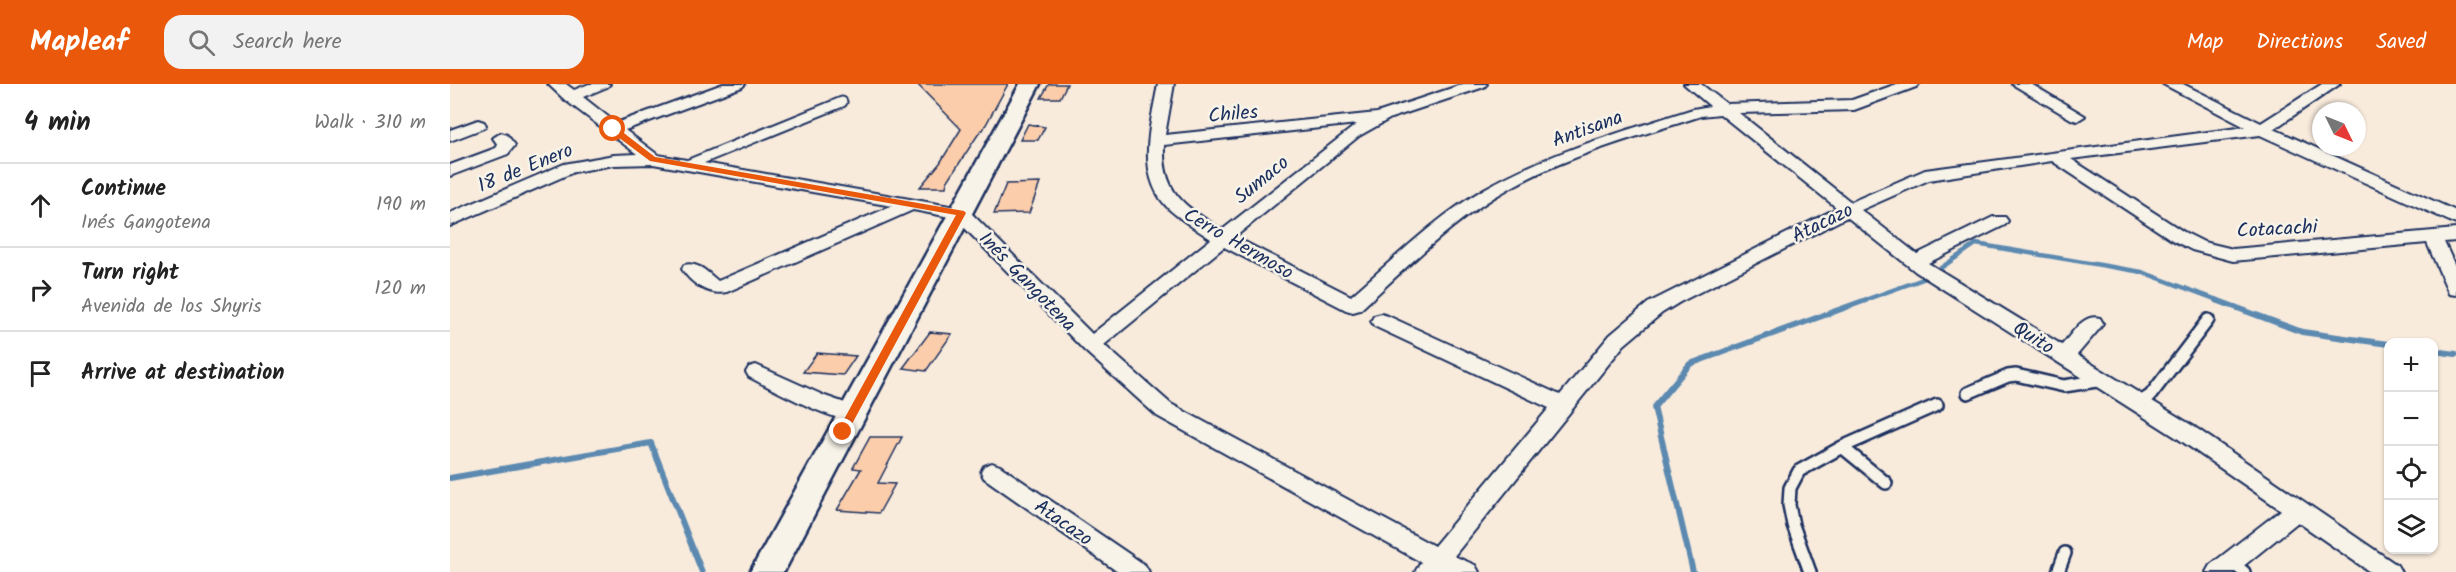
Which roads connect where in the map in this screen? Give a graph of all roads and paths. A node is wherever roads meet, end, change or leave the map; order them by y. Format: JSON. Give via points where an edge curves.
{"nodes":[{"id":1,"x":556,"y":84,"type":"edge"},
{"id":2,"x":602,"y":84,"type":"edge"},
{"id":3,"x":737,"y":84,"type":"edge"},
{"id":4,"x":1030,"y":84,"type":"edge"},
{"id":5,"x":1166,"y":84,"type":"edge"},
{"id":6,"x":1479,"y":84,"type":"edge"},
{"id":7,"x":1692,"y":84,"type":"edge"},
{"id":8,"x":1911,"y":84,"type":"edge"},
{"id":9,"x":2020,"y":84,"type":"edge"},
{"id":10,"x":2171,"y":84,"type":"edge"},
{"id":11,"x":2332,"y":84,"type":"edge"},
{"id":12,"x":570,"y":97,"type":"junction"},
{"id":13,"x":842,"y":102,"type":"dead end"},
{"id":14,"x":1723,"y":109,"type":"junction"},
{"id":15,"x":1385,"y":115,"type":"junction"},
{"id":16,"x":2077,"y":116,"type":"dead end"},
{"id":17,"x":478,"y":125,"type":"dead end"},
{"id":18,"x":613,"y":129,"type":"junction"},
{"id":19,"x":2262,"y":130,"type":"junction"},
{"id":20,"x":450,"y":136,"type":"edge"},
{"id":21,"x":501,"y":138,"type":"dead end"},
{"id":22,"x":1156,"y":141,"type":"junction"},
{"id":23,"x":2055,"y":156,"type":"junction"},
{"id":24,"x":653,"y":159,"type":"junction"},
{"id":25,"x":687,"y":165,"type":"junction"},
{"id":26,"x":450,"y":171,"type":"edge"},
{"id":27,"x":912,"y":204,"type":"junction"},
{"id":28,"x":1849,"y":209,"type":"junction"},
{"id":29,"x":961,"y":213,"type":"junction"},
{"id":30,"x":2456,"y":218,"type":"edge"},
{"id":31,"x":450,"y":220,"type":"edge"},
{"id":32,"x":1998,"y":221,"type":"dead end"},
{"id":33,"x":2456,"y":235,"type":"edge"},
{"id":34,"x":1222,"y":238,"type":"junction"},
{"id":35,"x":2434,"y":239,"type":"junction"},
{"id":36,"x":1919,"y":265,"type":"junction"},
{"id":37,"x":690,"y":269,"type":"dead end"},
{"id":38,"x":2456,"y":289,"type":"edge"},
{"id":39,"x":1353,"y":305,"type":"joint"},
{"id":40,"x":2208,"y":320,"type":"dead end"},
{"id":41,"x":1381,"y":321,"type":"dead end"},
{"id":42,"x":2093,"y":322,"type":"dead end"},
{"id":43,"x":1091,"y":345,"type":"junction"},
{"id":44,"x":2064,"y":356,"type":"junction"},
{"id":45,"x":756,"y":372,"type":"dead end"},
{"id":46,"x":2104,"y":380,"type":"junction"},
{"id":47,"x":1968,"y":393,"type":"dead end"},
{"id":48,"x":2139,"y":402,"type":"junction"},
{"id":49,"x":1937,"y":405,"type":"dead end"},
{"id":50,"x":1563,"y":406,"type":"junction"},
{"id":51,"x":852,"y":414,"type":"junction"},
{"id":52,"x":1842,"y":447,"type":"junction"},
{"id":53,"x":992,"y":472,"type":"dead end"},
{"id":54,"x":1886,"y":483,"type":"dead end"},
{"id":55,"x":2298,"y":509,"type":"junction"},
{"id":56,"x":2065,"y":553,"type":"dead end"},
{"id":57,"x":1433,"y":566,"type":"edge"},
{"id":58,"x":2231,"y":569,"type":"edge"},
{"id":59,"x":766,"y":572,"type":"edge"},
{"id":60,"x":1137,"y":572,"type":"edge"},
{"id":61,"x":1467,"y":572,"type":"edge"},
{"id":62,"x":1810,"y":572,"type":"edge"},
{"id":63,"x":2058,"y":572,"type":"edge"},
{"id":64,"x":2389,"y":572,"type":"edge"}],
"edges":[{"from":1,"to":12,"type":"street"},
{"from":2,"to":12,"type":"street"},
{"from":3,"to":18,"type":"street"},
{"from":4,"to":29,"type":"main road"},
{"from":5,"to":22,"type":"street","name":"Cerro Hermoso"},
{"from":6,"to":15,"type":"street","name":"Sumaco"},
{"from":7,"to":14,"type":"street","name":"Quito"},
{"from":8,"to":14,"type":"street","name":"Antisana","via":[[1854,105]]},
{"from":9,"to":16,"type":"street"},
{"from":10,"to":19,"type":"street"},
{"from":11,"to":19,"type":"street","name":"Atacazo"},
{"from":12,"to":18,"type":"street"},
{"from":13,"to":25,"type":"lane"},
{"from":14,"to":28,"type":"street","name":"Quito"},
{"from":14,"to":39,"type":"street","name":"Antisana","via":[[1699,112],[1582,150],[1488,194],[1450,220]]},
{"from":15,"to":22,"type":"street","name":"Chiles"},
{"from":15,"to":34,"type":"street","name":"Sumaco","via":[[1353,133]]},
{"from":17,"to":20,"type":"street"},
{"from":18,"to":24,"type":"street"},
{"from":19,"to":23,"type":"street","name":"Atacazo"},
{"from":19,"to":30,"type":"street"},
{"from":21,"to":26,"type":"street","via":[[507,145],[502,151]]},
{"from":22,"to":34,"type":"street","name":"Cerro Hermoso","via":[[1155,161],[1166,194],[1180,210]]},
{"from":23,"to":28,"type":"street","name":"Atacazo","via":[[1925,175]]},
{"from":23,"to":35,"type":"street","name":"Cotacachi","via":[[2178,236],[2233,255]]},
{"from":24,"to":25,"type":"street"},
{"from":24,"to":31,"type":"street","name":"18 de Enero","via":[[614,160],[570,168]]},
{"from":25,"to":27,"type":"street"},
{"from":27,"to":29,"type":"street"},
{"from":27,"to":37,"type":"street","via":[[720,287],[715,288]]},
{"from":28,"to":36,"type":"street","name":"Quito"},
{"from":28,"to":50,"type":"street","name":"Atacazo","via":[[1655,308],[1617,340]]},
{"from":29,"to":43,"type":"street","name":"Inés Gangotena"},
{"from":29,"to":51,"type":"main road"},
{"from":32,"to":36,"type":"street"},
{"from":33,"to":35,"type":"street","name":"Cotacachi"},
{"from":34,"to":39,"type":"street","name":"Cerro Hermoso"},
{"from":34,"to":43,"type":"street","name":"Sumaco"},
{"from":35,"to":38,"type":"street"},
{"from":36,"to":44,"type":"street","name":"Quito"},
{"from":40,"to":48,"type":"lane","via":[[2150,396]]},
{"from":41,"to":50,"type":"street"},
{"from":42,"to":44,"type":"street"},
{"from":43,"to":57,"type":"street","name":"Inés Gangotena","via":[[1164,410]]},
{"from":44,"to":46,"type":"street","name":"Quito"},
{"from":45,"to":51,"type":"street"},
{"from":46,"to":47,"type":"lane","via":[[2064,386],[2016,375]]},
{"from":46,"to":48,"type":"street","name":"Quito"},
{"from":48,"to":55,"type":"street","name":"Quito"},
{"from":49,"to":52,"type":"lane"},
{"from":50,"to":57,"type":"street","name":"Atacazo"},
{"from":51,"to":59,"type":"main road"},
{"from":52,"to":54,"type":"lane"},
{"from":52,"to":62,"type":"lane","via":[[1799,471],[1790,488],[1793,525]]},
{"from":53,"to":60,"type":"street","name":"Atacazo"},
{"from":55,"to":58,"type":"street"},
{"from":55,"to":64,"type":"street","name":"Quito"},
{"from":56,"to":63,"type":"lane"},
{"from":57,"to":61,"type":"street","name":"Inés Gangotena"}]}
